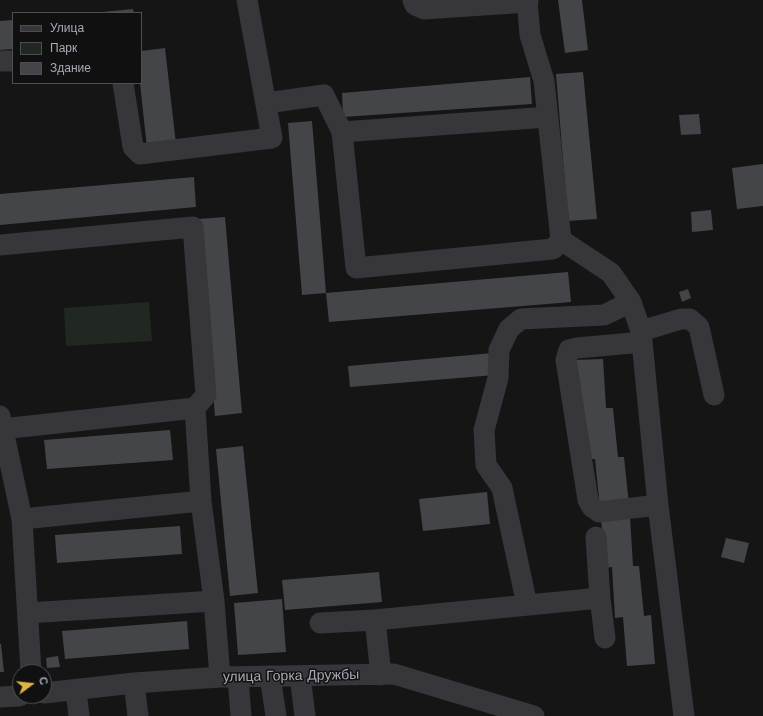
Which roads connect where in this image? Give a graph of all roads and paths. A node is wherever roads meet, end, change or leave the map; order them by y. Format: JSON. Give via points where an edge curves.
{"nodes":[{"id":1,"x":247,"y":0,"type":"edge"},
{"id":2,"x":413,"y":0,"type":"edge"},
{"id":3,"x":528,"y":1,"type":"edge"},
{"id":4,"x":12,"y":60,"type":"edge"},
{"id":5,"x":0,"y":62,"type":"edge"},
{"id":6,"x":123,"y":84,"type":"edge"},
{"id":7,"x":266,"y":103,"type":"junction"},
{"id":8,"x":548,"y":117,"type":"junction"},
{"id":9,"x":342,"y":132,"type":"junction"},
{"id":10,"x":561,"y":240,"type":"junction"},
{"id":11,"x":0,"y":245,"type":"edge"},
{"id":12,"x":631,"y":302,"type":"junction"},
{"id":13,"x":641,"y":336,"type":"junction"},
{"id":14,"x":714,"y":394,"type":"dead end"},
{"id":15,"x":195,"y":408,"type":"junction"},
{"id":16,"x":1,"y":422,"type":"edge"},
{"id":17,"x":201,"y":501,"type":"junction"},
{"id":18,"x":658,"y":504,"type":"junction"},
{"id":19,"x":22,"y":519,"type":"junction"},
{"id":20,"x":596,"y":537,"type":"dead end"},
{"id":21,"x":600,"y":598,"type":"junction"},
{"id":22,"x":214,"y":601,"type":"junction"},
{"id":23,"x":527,"y":605,"type":"junction"},
{"id":24,"x":28,"y":614,"type":"junction"},
{"id":25,"x":375,"y":620,"type":"junction"},
{"id":26,"x":320,"y":622,"type":"dead end"},
{"id":27,"x":605,"y":638,"type":"dead end"},
{"id":28,"x":31,"y":664,"type":"edge"},
{"id":29,"x":381,"y":675,"type":"junction"},
{"id":30,"x":270,"y":676,"type":"junction"},
{"id":31,"x":300,"y":676,"type":"junction"},
{"id":32,"x":229,"y":677,"type":"junction"},
{"id":33,"x":134,"y":683,"type":"junction"},
{"id":34,"x":76,"y":690,"type":"junction"},
{"id":35,"x":52,"y":692,"type":"edge"},
{"id":36,"x":12,"y":696,"type":"edge"},
{"id":37,"x":0,"y":697,"type":"edge"},
{"id":38,"x":79,"y":716,"type":"edge"},
{"id":39,"x":138,"y":716,"type":"edge"},
{"id":40,"x":241,"y":716,"type":"edge"},
{"id":41,"x":276,"y":716,"type":"edge"},
{"id":42,"x":304,"y":716,"type":"edge"},
{"id":43,"x":532,"y":716,"type":"edge"},
{"id":44,"x":684,"y":716,"type":"edge"}],
"edges":[{"from":1,"to":7,"type":"street"},
{"from":2,"to":3,"type":"street","via":[[424,9]]},
{"from":3,"to":8,"type":"street","via":[[530,35],[544,81]]},
{"from":4,"to":5,"type":"street"},
{"from":6,"to":7,"type":"street","via":[[133,147],[140,154],[272,138]]},
{"from":7,"to":9,"type":"street","via":[[324,96]]},
{"from":8,"to":9,"type":"street"},
{"from":8,"to":10,"type":"street"},
{"from":9,"to":10,"type":"street","via":[[356,268],[553,249]]},
{"from":10,"to":12,"type":"street","via":[[611,273]]},
{"from":11,"to":15,"type":"street","via":[[193,227],[206,395]]},
{"from":12,"to":13,"type":"street"},
{"from":12,"to":23,"type":"street","via":[[604,314],[521,319],[509,330],[499,350],[498,378],[484,430],[486,465],[502,488]]},
{"from":13,"to":14,"type":"street","via":[[681,319],[690,319],[699,327]]},
{"from":13,"to":18,"type":"street"},
{"from":13,"to":18,"type":"street","via":[[569,350],[566,360],[588,500],[592,507],[599,512]]},
{"from":15,"to":16,"type":"street"},
{"from":15,"to":17,"type":"street"},
{"from":16,"to":19,"type":"street"},
{"from":17,"to":19,"type":"street"},
{"from":17,"to":22,"type":"street"},
{"from":18,"to":44,"type":"street"},
{"from":19,"to":24,"type":"street"},
{"from":20,"to":21,"type":"street"},
{"from":21,"to":23,"type":"street"},
{"from":21,"to":27,"type":"street"},
{"from":22,"to":24,"type":"street"},
{"from":22,"to":32,"type":"street"},
{"from":23,"to":25,"type":"street"},
{"from":24,"to":28,"type":"street"},
{"from":25,"to":26,"type":"street"},
{"from":25,"to":29,"type":"street"},
{"from":29,"to":31,"type":"street","name":"улица Горка Дружбы"},
{"from":29,"to":43,"type":"street","name":"улица Горка Дружбы","via":[[394,674]]},
{"from":30,"to":31,"type":"street","name":"улица Горка Дружбы"},
{"from":30,"to":32,"type":"street","name":"улица Горка Дружбы"},
{"from":30,"to":41,"type":"street"},
{"from":31,"to":42,"type":"street"},
{"from":32,"to":33,"type":"street","name":"улица Горка Дружбы"},
{"from":32,"to":40,"type":"street"},
{"from":33,"to":34,"type":"street","name":"улица Горка Дружбы"},
{"from":33,"to":39,"type":"street"},
{"from":34,"to":35,"type":"street","name":"улица Горка Дружбы"},
{"from":34,"to":38,"type":"street"},
{"from":36,"to":37,"type":"street"}]}
